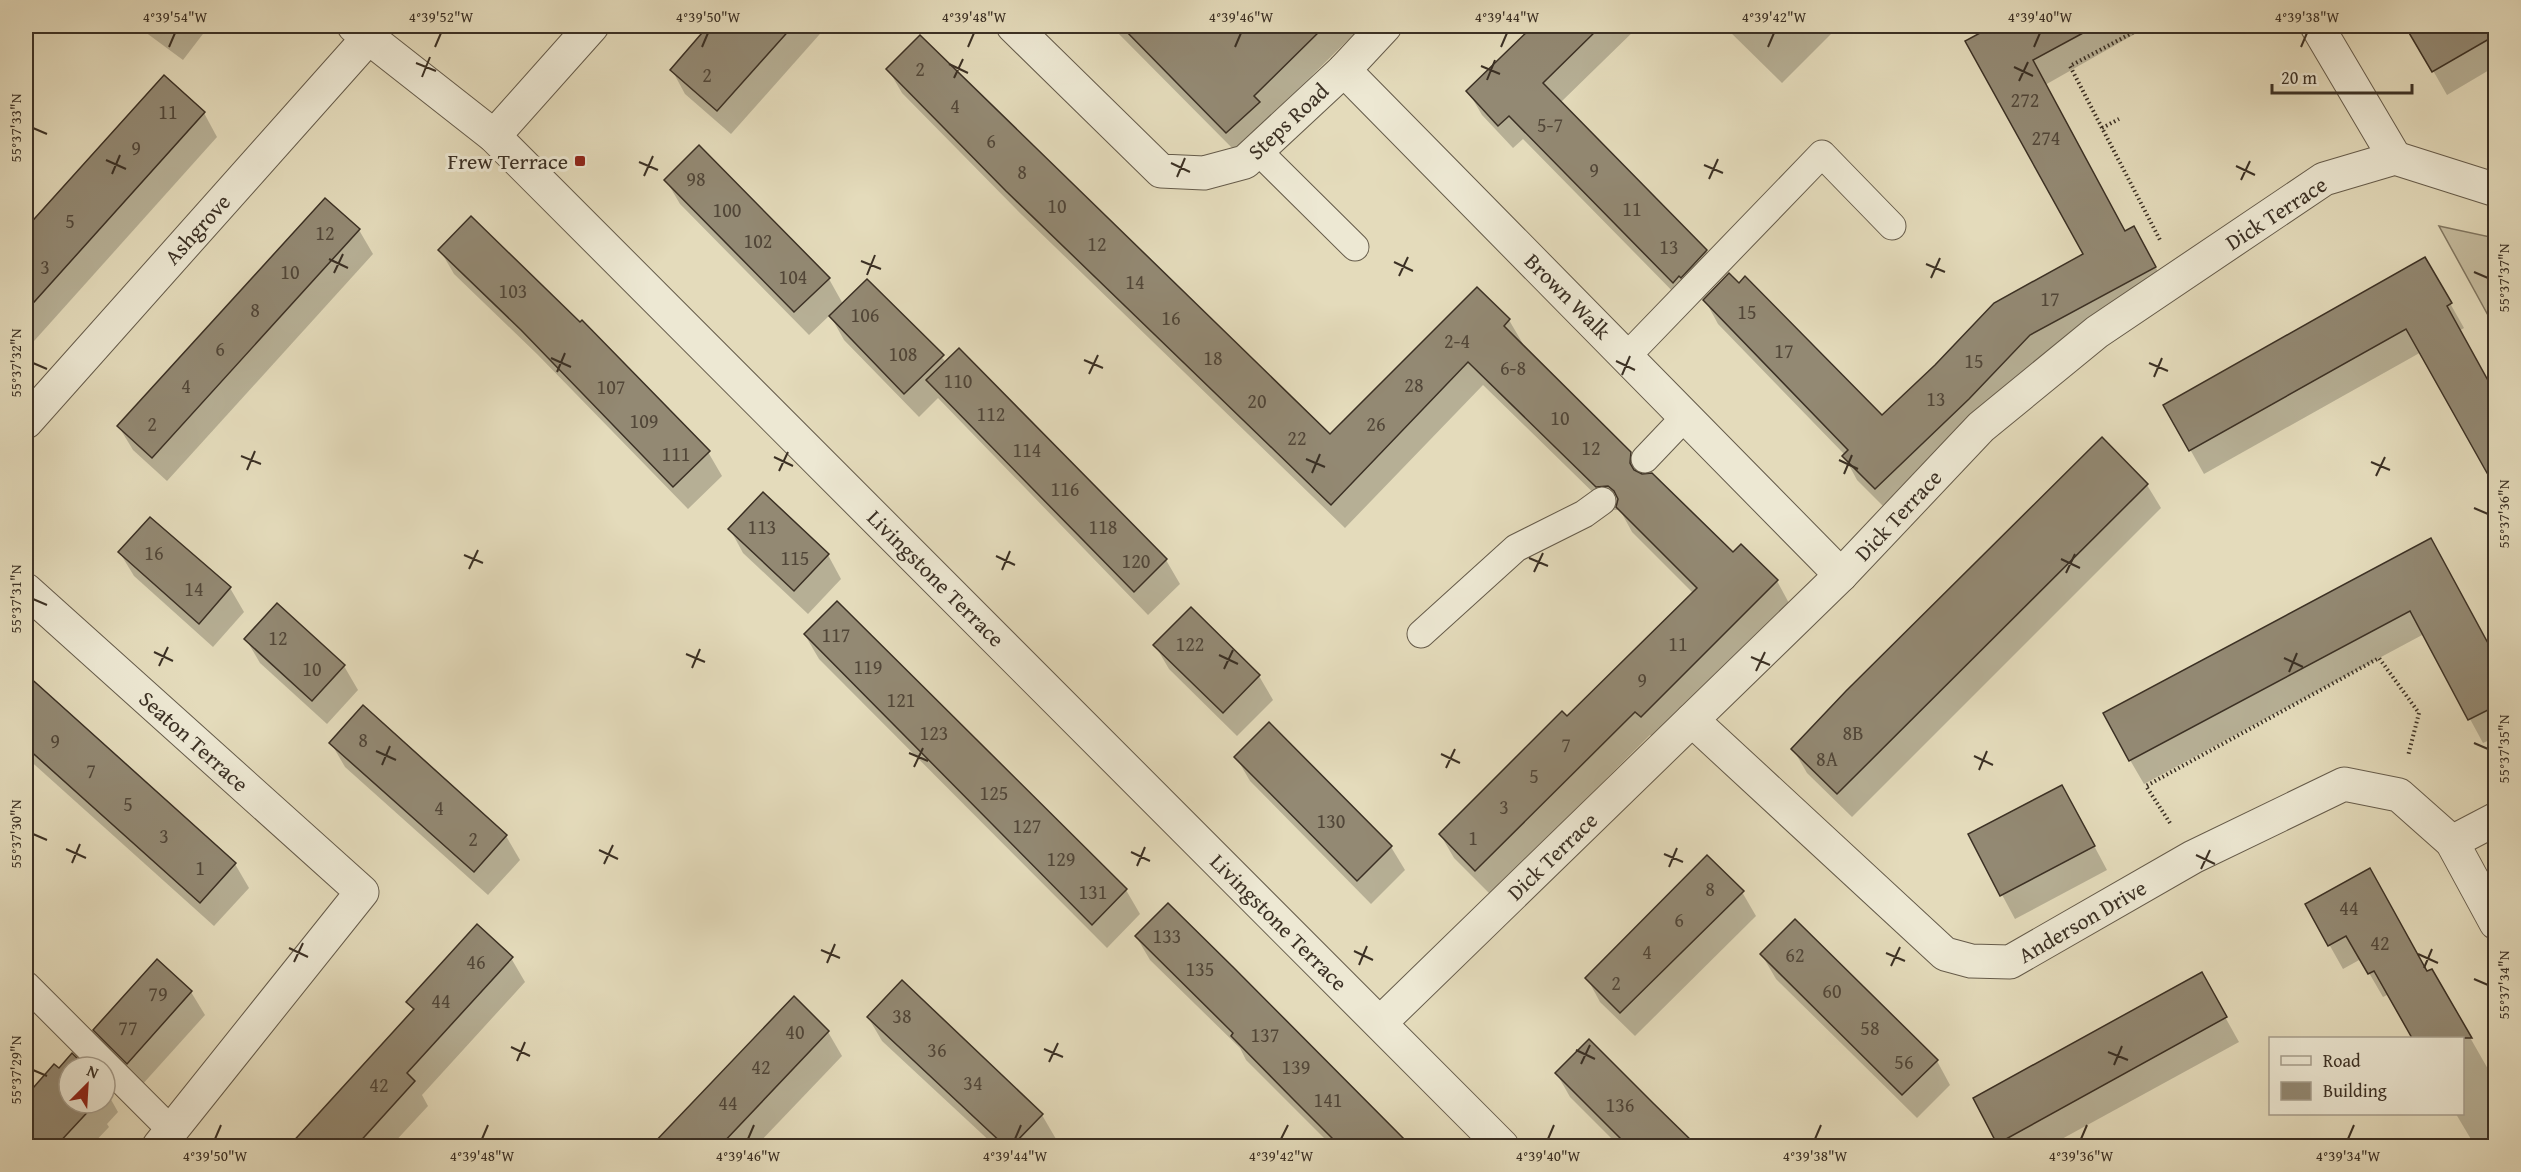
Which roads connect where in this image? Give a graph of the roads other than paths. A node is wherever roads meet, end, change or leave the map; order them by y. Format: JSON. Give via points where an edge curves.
{"nodes":[{"id":1,"x":592,"y":26,"type":"edge"},
{"id":2,"x":1013,"y":26,"type":"edge"},
{"id":3,"x":1385,"y":26,"type":"edge"},
{"id":4,"x":2317,"y":26,"type":"edge"},
{"id":5,"x":362,"y":31,"type":"edge"},
{"id":6,"x":1344,"y":70,"type":"junction"},
{"id":7,"x":495,"y":136,"type":"junction"},
{"id":8,"x":1258,"y":151,"type":"junction"},
{"id":9,"x":2395,"y":158,"type":"junction"},
{"id":10,"x":2496,"y":190,"type":"edge"},
{"id":11,"x":1892,"y":226,"type":"dead end"},
{"id":12,"x":1355,"y":247,"type":"dead end"},
{"id":13,"x":1627,"y":356,"type":"junction"},
{"id":14,"x":1685,"y":417,"type":"junction"},
{"id":15,"x":26,"y":422,"type":"edge"},
{"id":16,"x":1645,"y":459,"type":"dead end"},
{"id":17,"x":1602,"y":501,"type":"dead end"},
{"id":18,"x":1841,"y":575,"type":"junction"},
{"id":19,"x":26,"y":590,"type":"edge"},
{"id":20,"x":1420,"y":634,"type":"dead end"},
{"id":21,"x":1692,"y":720,"type":"junction"},
{"id":22,"x":2496,"y":819,"type":"edge"},
{"id":23,"x":2452,"y":842,"type":"junction"},
{"id":24,"x":2496,"y":923,"type":"edge"},
{"id":25,"x":26,"y":985,"type":"edge"},
{"id":26,"x":1380,"y":1023,"type":"junction"},
{"id":27,"x":166,"y":1139,"type":"edge"},
{"id":28,"x":1502,"y":1146,"type":"edge"}],
"edges":[{"from":1,"to":7,"type":"street"},
{"from":2,"to":8,"type":"street","name":"Steps Road","via":[[1161,171],[1204,173],[1245,162]]},
{"from":3,"to":6,"type":"street","name":"Steps Road"},
{"from":4,"to":9,"type":"street"},
{"from":5,"to":7,"type":"street","name":"Livingstone Terrace"},
{"from":5,"to":15,"type":"street","name":"Ashgrove"},
{"from":6,"to":8,"type":"street","name":"Steps Road"},
{"from":6,"to":13,"type":"street","name":"Brown Walk"},
{"from":7,"to":26,"type":"street","name":"Livingstone Terrace"},
{"from":8,"to":12,"type":"lane"},
{"from":9,"to":10,"type":"street"},
{"from":9,"to":18,"type":"street","name":"Dick Terrace","via":[[2324,179],[2097,332],[1981,427]]},
{"from":11,"to":13,"type":"lane","via":[[1822,154]]},
{"from":13,"to":14,"type":"street","name":"Brown Walk"},
{"from":14,"to":16,"type":"lane"},
{"from":14,"to":18,"type":"street","name":"Brown Walk"},
{"from":17,"to":20,"type":"lane","via":[[1516,548]]},
{"from":18,"to":21,"type":"street","name":"Dick Terrace"},
{"from":19,"to":27,"type":"street","name":"Seaton Terrace","via":[[362,892]]},
{"from":21,"to":23,"type":"street","name":"Anderson Drive","via":[[1944,954],[1971,961],[2010,962],[2193,857],[2344,784],[2399,795]]},
{"from":21,"to":26,"type":"street","name":"Dick Terrace"},
{"from":22,"to":23,"type":"street"},
{"from":23,"to":24,"type":"street"},
{"from":25,"to":27,"type":"lane"},
{"from":26,"to":28,"type":"street","name":"Livingstone Terrace"}]}
